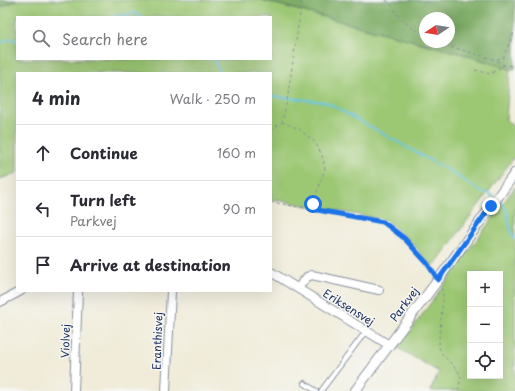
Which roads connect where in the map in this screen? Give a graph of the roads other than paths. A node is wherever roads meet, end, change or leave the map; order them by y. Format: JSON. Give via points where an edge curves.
{"nodes":[{"id":1,"x":515,"y":174,"type":"edge"},
{"id":2,"x":272,"y":273,"type":"edge"},
{"id":3,"x":298,"y":288,"type":"junction"},
{"id":4,"x":379,"y":290,"type":"dead end"},
{"id":5,"x":19,"y":292,"type":"edge"},
{"id":6,"x":78,"y":292,"type":"edge"},
{"id":7,"x":170,"y":292,"type":"edge"},
{"id":8,"x":0,"y":302,"type":"edge"},
{"id":9,"x":366,"y":331,"type":"junction"},
{"id":10,"x":389,"y":345,"type":"junction"},
{"id":11,"x":304,"y":383,"type":"dead end"},
{"id":12,"x":313,"y":390,"type":"edge"},
{"id":13,"x":74,"y":391,"type":"edge"},
{"id":14,"x":166,"y":391,"type":"edge"},
{"id":15,"x":321,"y":391,"type":"edge"},
{"id":16,"x":355,"y":391,"type":"edge"}],
"edges":[{"from":1,"to":10,"type":"street","name":"Parkvej"},
{"from":2,"to":3,"type":"street","name":"Eriksensvej"},
{"from":3,"to":4,"type":"street","name":"Eriksensvej","via":[[307,277],[312,276]]},
{"from":3,"to":9,"type":"street","name":"Eriksensvej"},
{"from":5,"to":8,"type":"street"},
{"from":6,"to":13,"type":"street","name":"Violvej"},
{"from":7,"to":14,"type":"street","name":"Eranthisvej"},
{"from":9,"to":10,"type":"street","name":"Eriksensvej"},
{"from":9,"to":15,"type":"lane"},
{"from":10,"to":16,"type":"street","name":"Parkvej"},
{"from":11,"to":12,"type":"lane"}]}
